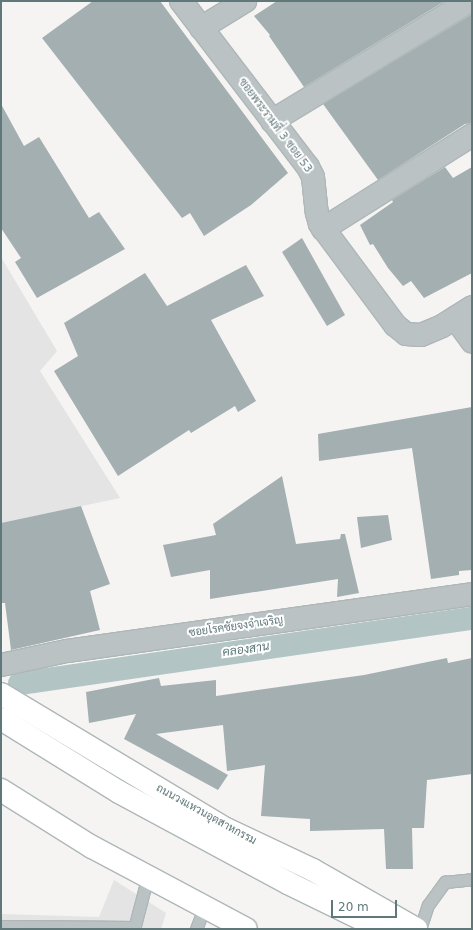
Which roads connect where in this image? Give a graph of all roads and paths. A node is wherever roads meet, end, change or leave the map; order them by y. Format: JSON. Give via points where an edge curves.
{"nodes":[{"id":1,"x":181,"y":1,"type":"edge"},
{"id":2,"x":245,"y":1,"type":"edge"},
{"id":3,"x":469,"y":1,"type":"edge"},
{"id":4,"x":201,"y":28,"type":"junction"},
{"id":5,"x":272,"y":120,"type":"junction"},
{"id":6,"x":472,"y":135,"type":"edge"},
{"id":7,"x":323,"y":229,"type":"junction"},
{"id":8,"x":463,"y":312,"type":"edge"},
{"id":9,"x":472,"y":341,"type":"edge"},
{"id":10,"x":472,"y":594,"type":"edge"},
{"id":11,"x":1,"y":665,"type":"edge"},
{"id":12,"x":1,"y":694,"type":"edge"},
{"id":13,"x":1,"y":719,"type":"edge"},
{"id":14,"x":1,"y":790,"type":"edge"},
{"id":15,"x":1,"y":799,"type":"edge"},
{"id":16,"x":472,"y":878,"type":"edge"},
{"id":17,"x":146,"y":883,"type":"junction"},
{"id":18,"x":199,"y":922,"type":"edge"},
{"id":19,"x":1,"y":926,"type":"edge"},
{"id":20,"x":134,"y":928,"type":"edge"},
{"id":21,"x":227,"y":929,"type":"edge"},
{"id":22,"x":246,"y":929,"type":"edge"},
{"id":23,"x":382,"y":929,"type":"edge"},
{"id":24,"x":416,"y":929,"type":"edge"},
{"id":25,"x":420,"y":929,"type":"edge"}],
"edges":[{"from":1,"to":4,"type":"street","name":"ซอยพระรามที่ 3 ซอย 53"},
{"from":2,"to":4,"type":"street"},
{"from":3,"to":5,"type":"street"},
{"from":4,"to":5,"type":"street","name":"ซอยพระรามที่ 3 ซอย 53"},
{"from":5,"to":7,"type":"street","name":"ซอยพระรามที่ 3 ซอย 53","via":[[313,177],[317,213]]},
{"from":6,"to":7,"type":"street"},
{"from":7,"to":8,"type":"street","name":"ซอยพระรามที่ 3 ซอย 53","via":[[395,326],[406,334],[421,335],[442,326]]},
{"from":8,"to":9,"type":"street"},
{"from":10,"to":11,"type":"street","name":"ซอยโรคชัยจงจำเจริญ","via":[[67,651]]},
{"from":12,"to":24,"type":"main road","name":"ถนนวงแหวนอุตสาหกรรม","via":[[226,829],[313,870]]},
{"from":13,"to":23,"type":"main road","name":"ถนนวงแหวนอุตสาหกรรม","via":[[119,792],[288,883]]},
{"from":14,"to":22,"type":"main road","via":[[92,847]]},
{"from":15,"to":17,"type":"main road"},
{"from":16,"to":25,"type":"lane","via":[[445,882],[428,905]]},
{"from":17,"to":18,"type":"main road"},
{"from":17,"to":20,"type":"lane"},
{"from":18,"to":21,"type":"main road"},
{"from":19,"to":20,"type":"lane"}]}
